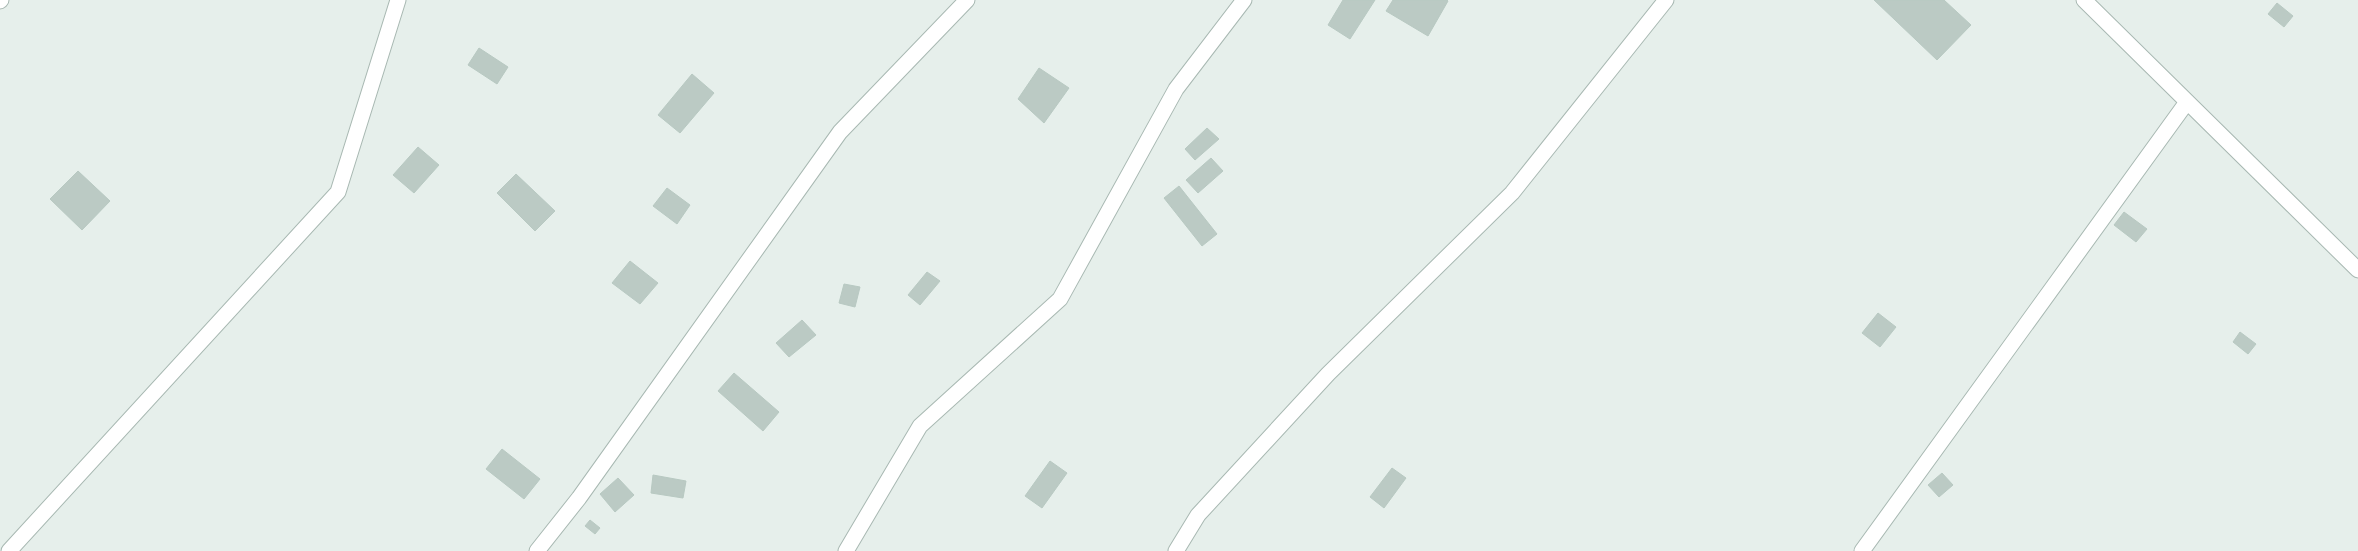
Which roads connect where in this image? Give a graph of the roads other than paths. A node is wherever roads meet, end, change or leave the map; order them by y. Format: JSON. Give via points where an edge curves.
{"nodes":[{"id":1,"x":398,"y":0,"type":"edge"},
{"id":2,"x":967,"y":0,"type":"edge"},
{"id":3,"x":1244,"y":0,"type":"edge"},
{"id":4,"x":1666,"y":0,"type":"edge"},
{"id":5,"x":2084,"y":0,"type":"edge"},
{"id":6,"x":2188,"y":102,"type":"junction"},
{"id":7,"x":2358,"y":270,"type":"edge"},
{"id":8,"x":9,"y":551,"type":"edge"},
{"id":9,"x":537,"y":551,"type":"edge"},
{"id":10,"x":846,"y":551,"type":"edge"},
{"id":11,"x":1176,"y":551,"type":"edge"},
{"id":12,"x":1862,"y":551,"type":"edge"}],
"edges":[{"from":1,"to":8,"type":"street","via":[[338,192]]},
{"from":2,"to":9,"type":"street","via":[[840,132],[585,490]]},
{"from":3,"to":10,"type":"street","via":[[1176,88],[1060,299],[920,426]]},
{"from":4,"to":11,"type":"street","via":[[1512,193],[1328,374],[1198,515]]},
{"from":5,"to":6,"type":"street"},
{"from":6,"to":7,"type":"street"},
{"from":6,"to":12,"type":"street"}]}
